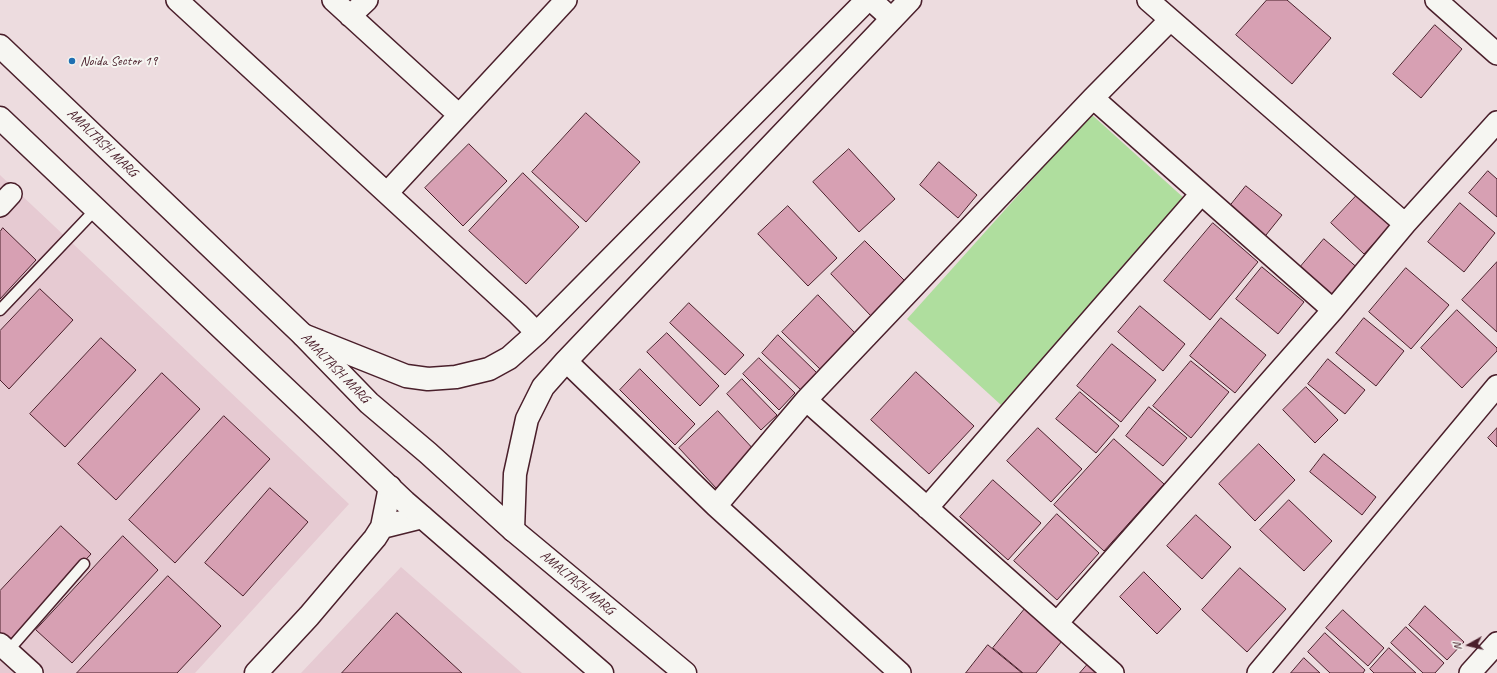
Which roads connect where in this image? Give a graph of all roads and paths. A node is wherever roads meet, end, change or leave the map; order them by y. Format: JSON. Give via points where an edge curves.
{"nodes":[{"id":1,"x":177,"y":0,"type":"edge"},
{"id":2,"x":332,"y":0,"type":"edge"},
{"id":3,"x":367,"y":0,"type":"edge"},
{"id":4,"x":566,"y":0,"type":"edge"},
{"id":5,"x":867,"y":0,"type":"edge"},
{"id":6,"x":871,"y":0,"type":"edge"},
{"id":7,"x":910,"y":0,"type":"edge"},
{"id":8,"x":1148,"y":0,"type":"edge"},
{"id":9,"x":1436,"y":0,"type":"edge"},
{"id":10,"x":350,"y":16,"type":"junction"},
{"id":11,"x":892,"y":19,"type":"junction"},
{"id":12,"x":1170,"y":20,"type":"junction"},
{"id":13,"x":0,"y":46,"type":"edge"},
{"id":14,"x":1497,"y":54,"type":"edge"},
{"id":15,"x":1093,"y":98,"type":"junction"},
{"id":16,"x":459,"y":115,"type":"junction"},
{"id":17,"x":0,"y":118,"type":"edge"},
{"id":18,"x":1497,"y":122,"type":"edge"},
{"id":19,"x":387,"y":193,"type":"junction"},
{"id":20,"x":1202,"y":194,"type":"junction"},
{"id":21,"x":96,"y":209,"type":"junction"},
{"id":22,"x":1405,"y":224,"type":"junction"},
{"id":23,"x":0,"y":310,"type":"edge"},
{"id":24,"x":1333,"y":310,"type":"junction"},
{"id":25,"x":537,"y":333,"type":"junction"},
{"id":26,"x":303,"y":335,"type":"junction"},
{"id":27,"x":566,"y":361,"type":"junction"},
{"id":28,"x":1497,"y":386,"type":"edge"},
{"id":29,"x":806,"y":400,"type":"junction"},
{"id":30,"x":390,"y":488,"type":"junction"},
{"id":31,"x":716,"y":506,"type":"junction"},
{"id":32,"x":927,"y":508,"type":"junction"},
{"id":33,"x":422,"y":517,"type":"junction"},
{"id":34,"x":382,"y":527,"type":"junction"},
{"id":35,"x":513,"y":530,"type":"junction"},
{"id":36,"x":84,"y":564,"type":"dead end"},
{"id":37,"x":1057,"y":623,"type":"junction"},
{"id":38,"x":1497,"y":643,"type":"edge"},
{"id":39,"x":4,"y":648,"type":"edge"},
{"id":40,"x":32,"y":673,"type":"edge"},
{"id":41,"x":256,"y":673,"type":"edge"},
{"id":42,"x":602,"y":673,"type":"edge"},
{"id":43,"x":685,"y":673,"type":"edge"},
{"id":44,"x":900,"y":673,"type":"edge"},
{"id":45,"x":1112,"y":673,"type":"edge"},
{"id":46,"x":1258,"y":673,"type":"edge"},
{"id":47,"x":1470,"y":673,"type":"edge"}],
"edges":[{"from":1,"to":19,"type":"street"},
{"from":2,"to":10,"type":"street"},
{"from":3,"to":10,"type":"street"},
{"from":4,"to":16,"type":"street"},
{"from":5,"to":25,"type":"main road"},
{"from":6,"to":11,"type":"street"},
{"from":7,"to":11,"type":"main road"},
{"from":8,"to":12,"type":"street"},
{"from":9,"to":14,"type":"street"},
{"from":10,"to":16,"type":"street"},
{"from":11,"to":27,"type":"main road"},
{"from":12,"to":15,"type":"street"},
{"from":12,"to":22,"type":"street"},
{"from":13,"to":26,"type":"main road","name":"AMALTASH MARG"},
{"from":15,"to":20,"type":"street"},
{"from":15,"to":29,"type":"street"},
{"from":16,"to":19,"type":"street"},
{"from":17,"to":21,"type":"main road"},
{"from":18,"to":22,"type":"street"},
{"from":19,"to":25,"type":"street"},
{"from":20,"to":24,"type":"street"},
{"from":20,"to":32,"type":"street"},
{"from":21,"to":23,"type":"lane"},
{"from":21,"to":30,"type":"main road"},
{"from":22,"to":24,"type":"street"},
{"from":24,"to":37,"type":"street"},
{"from":25,"to":26,"type":"main road","via":[[509,358],[489,369],[456,377],[428,379],[406,376]]},
{"from":26,"to":35,"type":"main road","name":"AMALTASH MARG","via":[[369,403]]},
{"from":27,"to":31,"type":"street"},
{"from":27,"to":35,"type":"main road","via":[[543,388],[527,419],[515,474]]},
{"from":28,"to":46,"type":"street"},
{"from":29,"to":31,"type":"street"},
{"from":29,"to":32,"type":"street"},
{"from":30,"to":33,"type":"main road"},
{"from":30,"to":34,"type":"main road"},
{"from":31,"to":44,"type":"street"},
{"from":32,"to":37,"type":"street"},
{"from":33,"to":34,"type":"main road"},
{"from":33,"to":42,"type":"main road"},
{"from":34,"to":41,"type":"main road","via":[[309,616]]},
{"from":35,"to":43,"type":"main road","name":"AMALTASH MARG"},
{"from":36,"to":39,"type":"lane"},
{"from":37,"to":45,"type":"street"},
{"from":38,"to":47,"type":"street"},
{"from":39,"to":40,"type":"street"}]}
